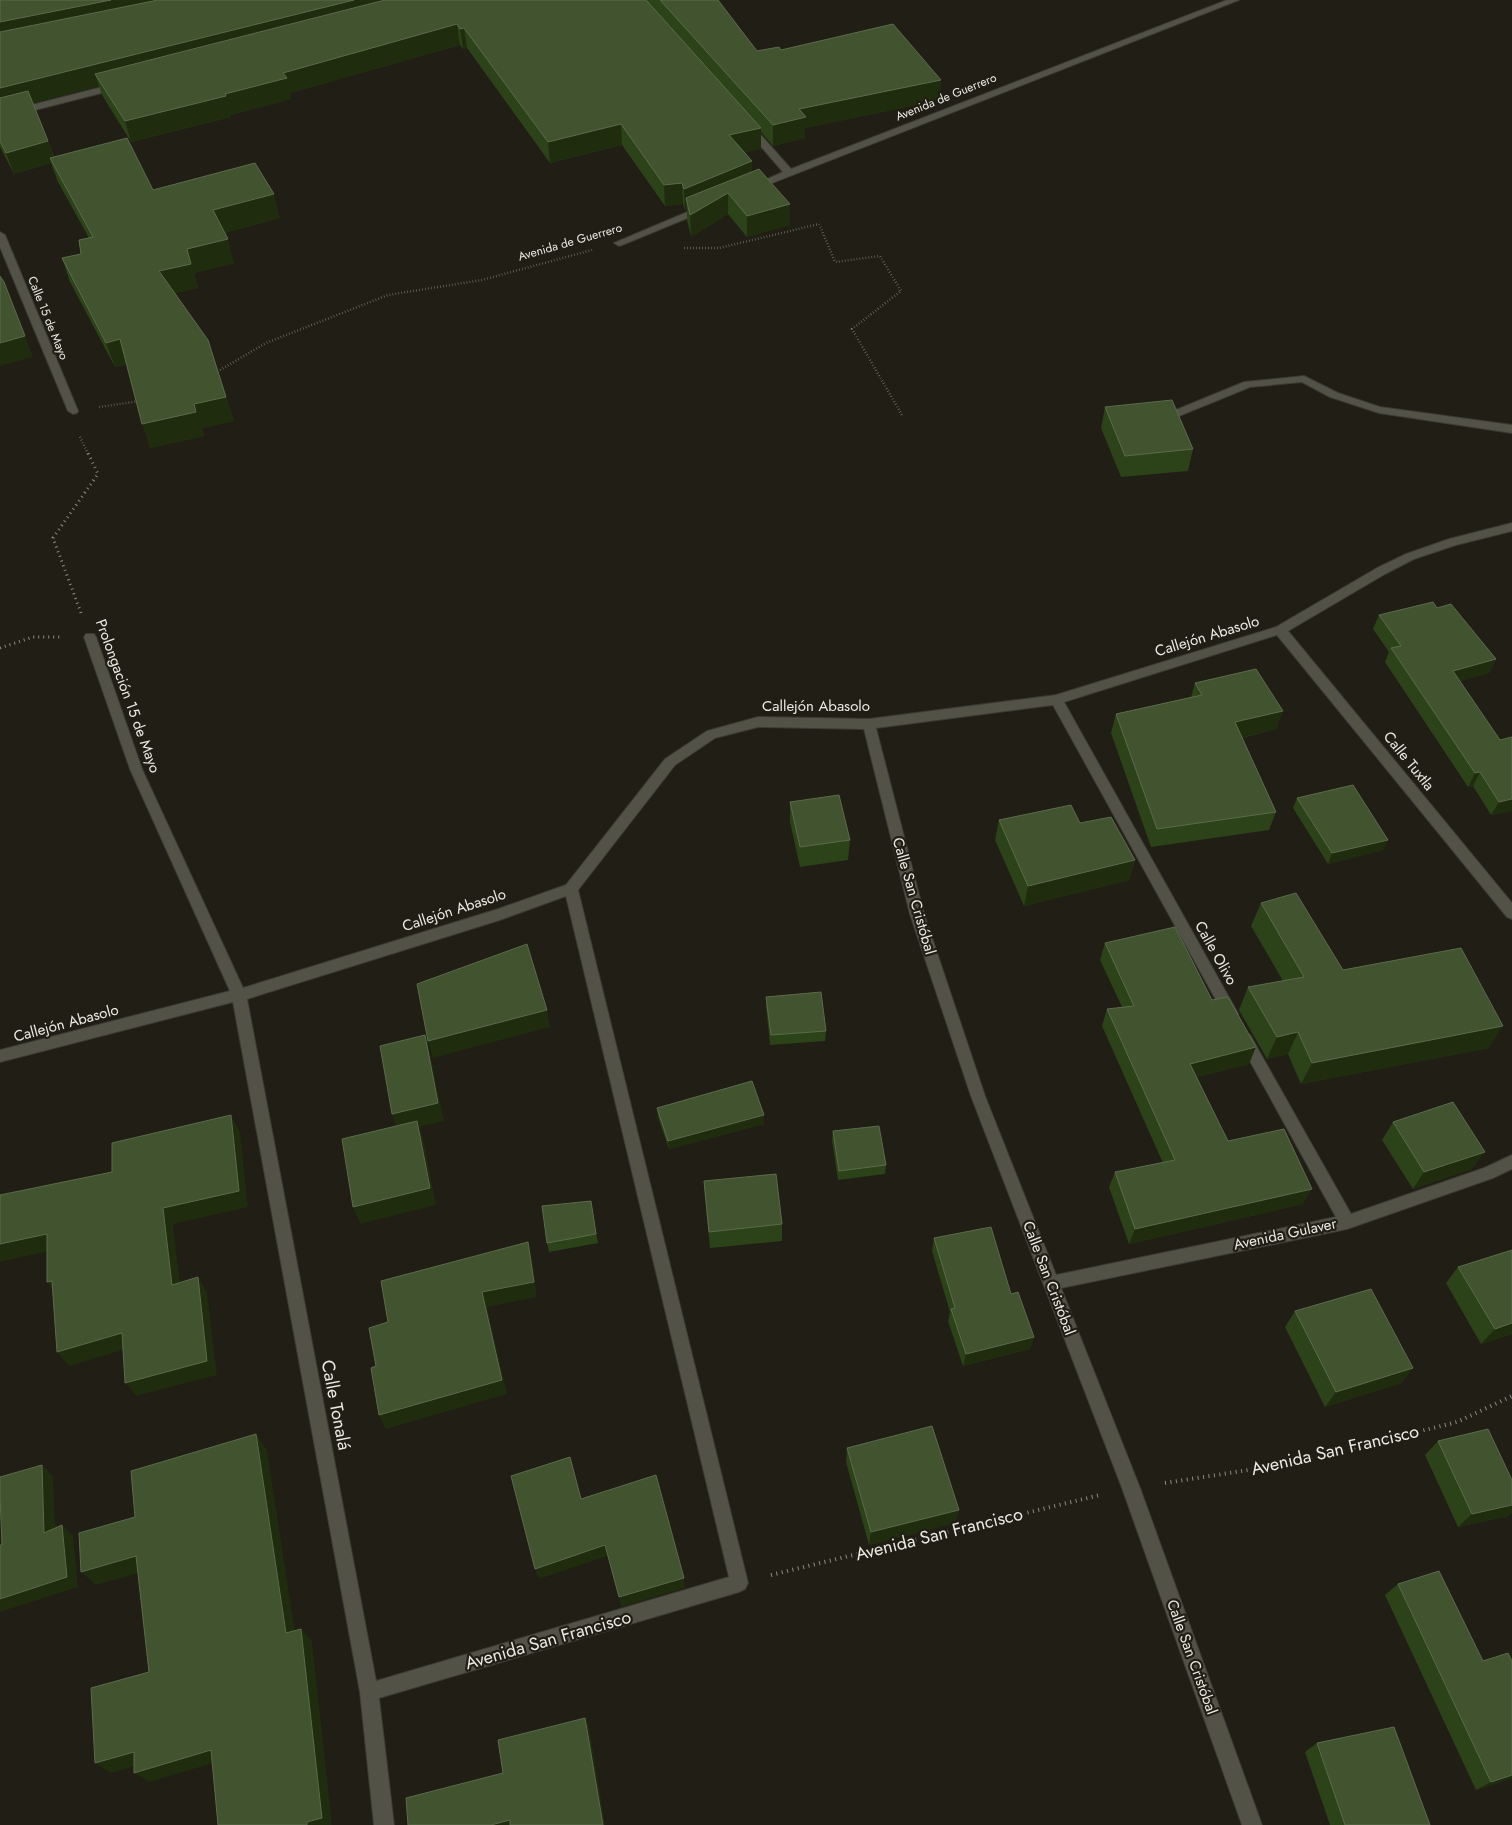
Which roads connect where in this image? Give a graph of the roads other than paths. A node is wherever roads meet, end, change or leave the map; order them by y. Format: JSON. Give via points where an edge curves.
{"nodes":[{"id":1,"x":1235,"y":0,"type":"edge"},
{"id":2,"x":124,"y":85,"type":"edge"},
{"id":3,"x":0,"y":116,"type":"edge"},
{"id":4,"x":744,"y":122,"type":"edge"},
{"id":5,"x":789,"y":173,"type":"junction"},
{"id":6,"x":745,"y":191,"type":"edge"},
{"id":7,"x":710,"y":205,"type":"edge"},
{"id":8,"x":0,"y":235,"type":"edge"},
{"id":9,"x":619,"y":243,"type":"road end"},
{"id":10,"x":73,"y":411,"type":"road end"},
{"id":11,"x":1175,"y":414,"type":"edge"},
{"id":12,"x":1512,"y":429,"type":"edge"},
{"id":13,"x":1512,"y":527,"type":"edge"},
{"id":14,"x":1280,"y":630,"type":"junction"},
{"id":15,"x":90,"y":637,"type":"road end"},
{"id":16,"x":1056,"y":700,"type":"junction"},
{"id":17,"x":869,"y":724,"type":"junction"},
{"id":18,"x":571,"y":889,"type":"junction"},
{"id":19,"x":1512,"y":912,"type":"edge"},
{"id":20,"x":239,"y":994,"type":"junction"},
{"id":21,"x":0,"y":1056,"type":"edge"},
{"id":22,"x":1512,"y":1162,"type":"edge"},
{"id":23,"x":1347,"y":1222,"type":"junction"},
{"id":24,"x":1051,"y":1283,"type":"junction"},
{"id":25,"x":369,"y":1692,"type":"junction"},
{"id":26,"x":384,"y":1825,"type":"edge"},
{"id":27,"x":1252,"y":1825,"type":"edge"}],
"edges":[{"from":1,"to":5,"type":"street","name":"Avenida de Guerrero"},
{"from":2,"to":3,"type":"street"},
{"from":4,"to":5,"type":"street"},
{"from":5,"to":6,"type":"street","name":"Avenida de Guerrero"},
{"from":7,"to":9,"type":"street","name":"Avenida de Guerrero"},
{"from":8,"to":10,"type":"street","name":"Calle 15 de Mayo"},
{"from":11,"to":12,"type":"street","via":[[1248,384],[1304,379],[1334,396],[1380,410]]},
{"from":13,"to":14,"type":"street","name":"Callejón Abasolo","via":[[1452,542],[1396,563]]},
{"from":14,"to":16,"type":"street","name":"Callejón Abasolo"},
{"from":14,"to":19,"type":"street","name":"Calle Tuxtla"},
{"from":15,"to":20,"type":"street","name":"Prolongación 15 de Mayo","via":[[136,769]]},
{"from":16,"to":17,"type":"street","name":"Callejón Abasolo"},
{"from":16,"to":23,"type":"street","name":"Calle Olivo"},
{"from":17,"to":18,"type":"street","name":"Callejón Abasolo","via":[[758,722],[711,734],[670,762]]},
{"from":17,"to":24,"type":"street","name":"Calle San Cristóbal","via":[[917,914],[978,1096]]},
{"from":18,"to":20,"type":"street","name":"Callejón Abasolo"},
{"from":18,"to":25,"type":"street","name":"Avenida San Francisco","via":[[739,1583]]},
{"from":20,"to":21,"type":"street","name":"Callejón Abasolo"},
{"from":20,"to":25,"type":"street","name":"Calle Tonalá"},
{"from":22,"to":23,"type":"street","name":"Avenida Gulaver"},
{"from":23,"to":24,"type":"street","name":"Avenida Gulaver"},
{"from":24,"to":27,"type":"street","name":"Calle San Cristóbal","via":[[1131,1488]]},
{"from":25,"to":26,"type":"street","name":"Calle Tonalá"}]}
